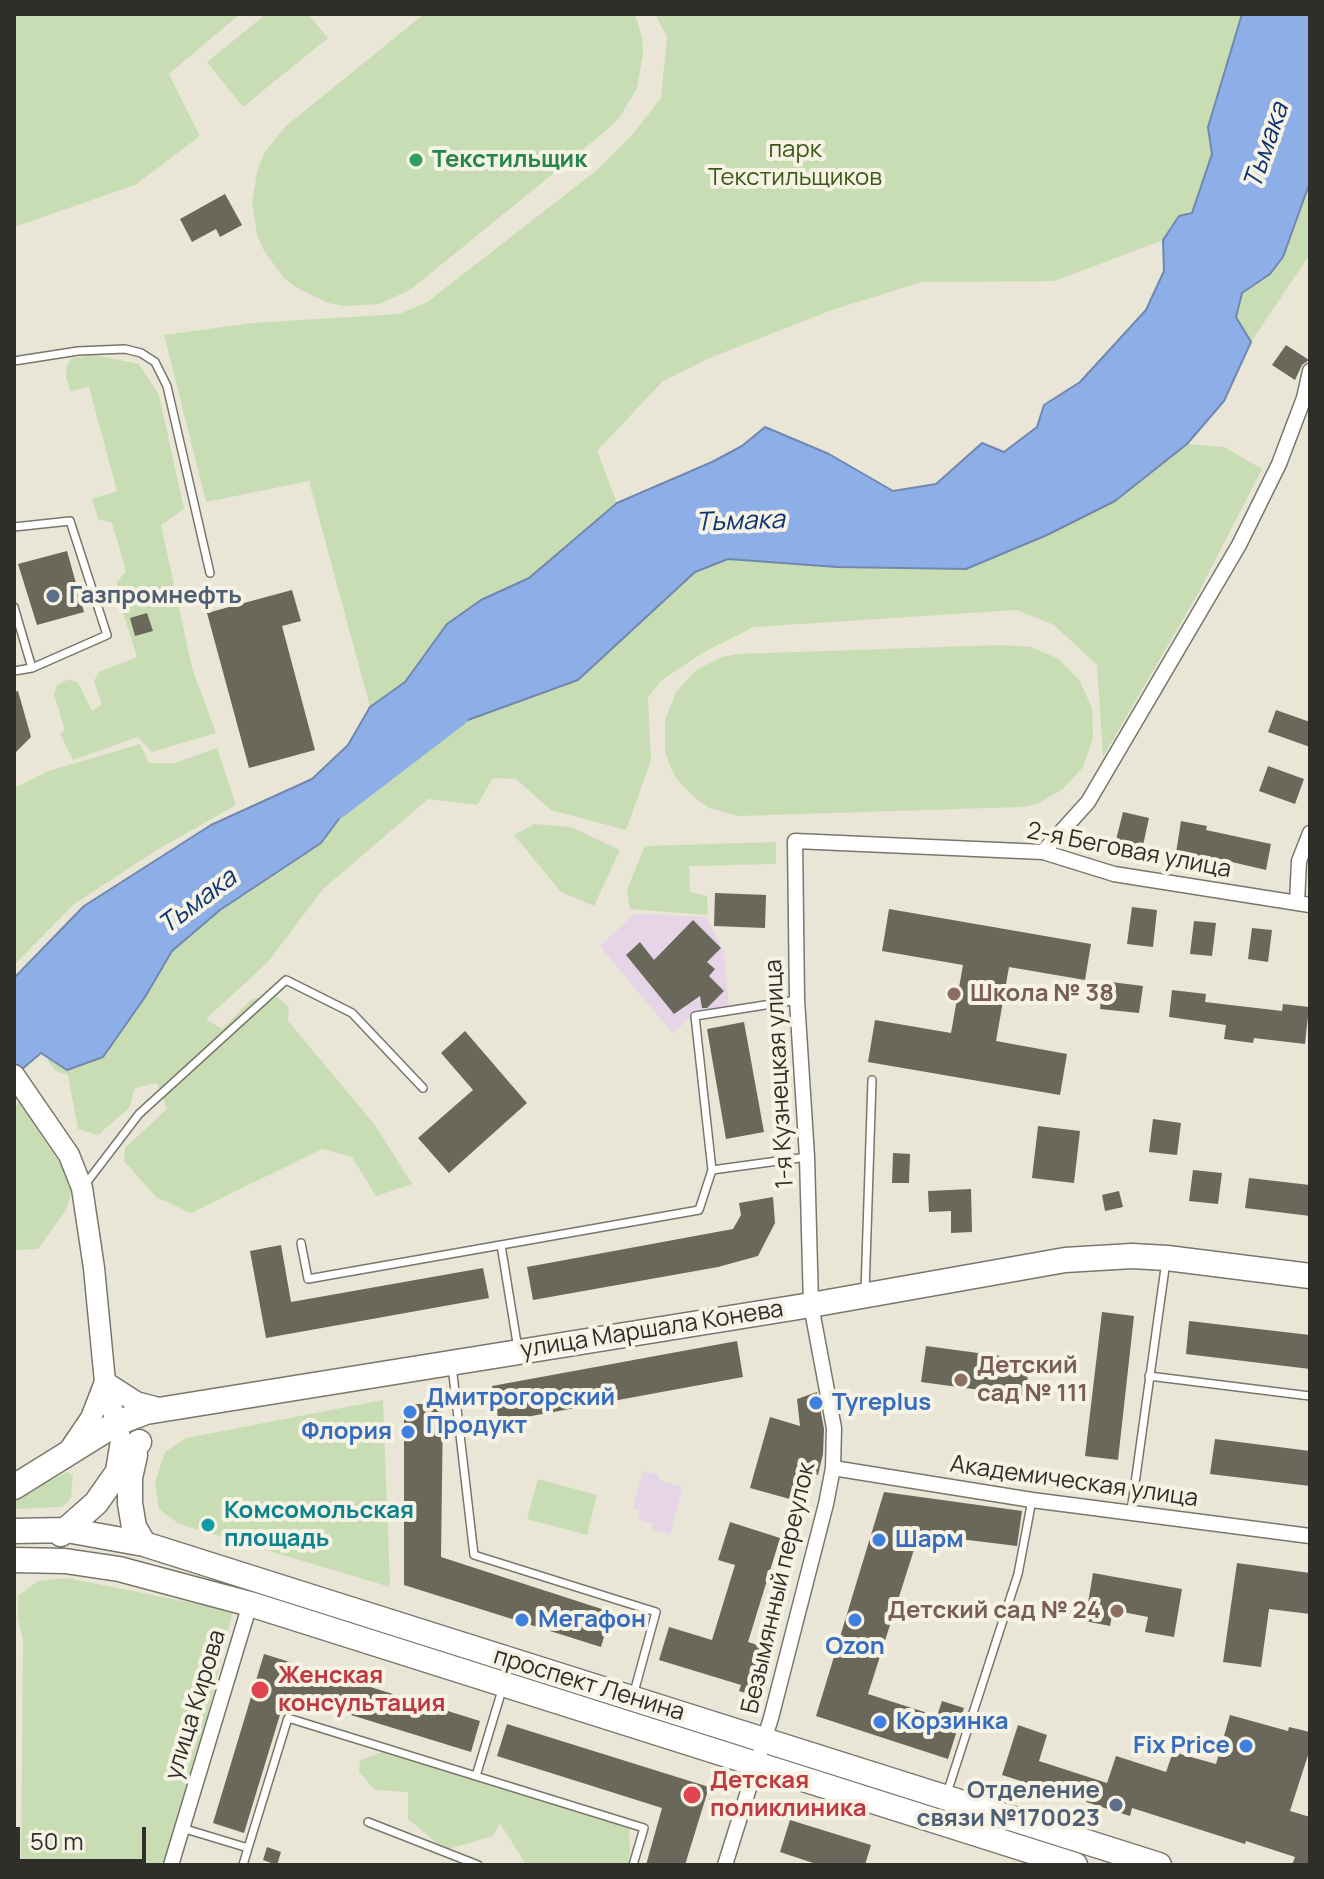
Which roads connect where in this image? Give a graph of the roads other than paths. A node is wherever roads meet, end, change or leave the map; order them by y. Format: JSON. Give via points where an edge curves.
{"nodes":[{"id":1,"x":14,"y":361,"type":"edge"},
{"id":2,"x":1310,"y":371,"type":"edge"},
{"id":3,"x":14,"y":527,"type":"edge"},
{"id":4,"x":210,"y":573,"type":"dead end"},
{"id":5,"x":14,"y":607,"type":"edge"},
{"id":6,"x":32,"y":668,"type":"junction"},
{"id":7,"x":14,"y":671,"type":"edge"},
{"id":8,"x":1310,"y":833,"type":"edge"},
{"id":9,"x":795,"y":841,"type":"joint"},
{"id":10,"x":1043,"y":852,"type":"junction"},
{"id":11,"x":1303,"y":904,"type":"edge"},
{"id":12,"x":797,"y":1000,"type":"junction"},
{"id":13,"x":14,"y":1075,"type":"edge"},
{"id":14,"x":872,"y":1080,"type":"dead end"},
{"id":15,"x":423,"y":1088,"type":"dead end"},
{"id":16,"x":807,"y":1157,"type":"junction"},
{"id":17,"x":712,"y":1170,"type":"junction"},
{"id":18,"x":82,"y":1188,"type":"junction"},
{"id":19,"x":301,"y":1243,"type":"dead end"},
{"id":20,"x":501,"y":1245,"type":"junction"},
{"id":21,"x":1167,"y":1258,"type":"junction"},
{"id":22,"x":1310,"y":1276,"type":"edge"},
{"id":23,"x":865,"y":1295,"type":"junction"},
{"id":24,"x":811,"y":1305,"type":"junction"},
{"id":25,"x":518,"y":1351,"type":"junction"},
{"id":26,"x":451,"y":1362,"type":"junction"},
{"id":27,"x":1149,"y":1376,"type":"junction"},
{"id":28,"x":105,"y":1382,"type":"junction"},
{"id":29,"x":1310,"y":1396,"type":"edge"},
{"id":30,"x":162,"y":1409,"type":"junction"},
{"id":31,"x":117,"y":1423,"type":"junction"},
{"id":32,"x":139,"y":1442,"type":"junction"},
{"id":33,"x":60,"y":1460,"type":"junction"},
{"id":34,"x":833,"y":1468,"type":"junction"},
{"id":35,"x":110,"y":1485,"type":"junction"},
{"id":36,"x":14,"y":1487,"type":"edge"},
{"id":37,"x":1032,"y":1500,"type":"junction"},
{"id":38,"x":1131,"y":1512,"type":"junction"},
{"id":39,"x":132,"y":1515,"type":"junction"},
{"id":40,"x":67,"y":1530,"type":"junction"},
{"id":41,"x":14,"y":1531,"type":"edge"},
{"id":42,"x":1310,"y":1536,"type":"edge"},
{"id":43,"x":144,"y":1544,"type":"junction"},
{"id":44,"x":14,"y":1559,"type":"edge"},
{"id":45,"x":250,"y":1604,"type":"junction"},
{"id":46,"x":504,"y":1686,"type":"junction"},
{"id":47,"x":633,"y":1698,"type":"junction"},
{"id":48,"x":765,"y":1740,"type":"junction"},
{"id":49,"x":757,"y":1765,"type":"junction"},
{"id":50,"x":476,"y":1776,"type":"junction"},
{"id":51,"x":946,"y":1799,"type":"junction"},
{"id":52,"x":368,"y":1822,"type":"dead end"},
{"id":53,"x":182,"y":1828,"type":"junction"},
{"id":54,"x":248,"y":1848,"type":"junction"},
{"id":55,"x":171,"y":1865,"type":"edge"},
{"id":56,"x":243,"y":1865,"type":"edge"},
{"id":57,"x":478,"y":1865,"type":"edge"},
{"id":58,"x":633,"y":1865,"type":"edge"},
{"id":59,"x":725,"y":1865,"type":"edge"},
{"id":60,"x":1075,"y":1865,"type":"edge"},
{"id":61,"x":1159,"y":1865,"type":"edge"}],
"edges":[{"from":1,"to":4,"type":"lane","via":[[125,349],[155,362],[167,386]]},
{"from":2,"to":10,"type":"street","via":[[1279,464],[1239,545],[1088,802]]},
{"from":3,"to":6,"type":"lane","via":[[70,521],[107,635]]},
{"from":5,"to":6,"type":"lane"},
{"from":6,"to":7,"type":"lane"},
{"from":8,"to":11,"type":"street","via":[[1299,861]]},
{"from":9,"to":10,"type":"street","name":"2-я Беговая улица"},
{"from":9,"to":12,"type":"street","name":"1-я Кузнецкая улица"},
{"from":10,"to":11,"type":"street","name":"2-я Беговая улица","via":[[1114,874]]},
{"from":12,"to":16,"type":"street","name":"1-я Кузнецкая улица"},
{"from":12,"to":17,"type":"lane","via":[[695,1016]]},
{"from":13,"to":18,"type":"main road","via":[[69,1155]]},
{"from":14,"to":23,"type":"lane"},
{"from":15,"to":18,"type":"lane","via":[[352,1013],[286,980],[139,1114]]},
{"from":16,"to":17,"type":"lane"},
{"from":16,"to":24,"type":"street","name":"1-я Кузнецкая улица"},
{"from":17,"to":20,"type":"lane","via":[[699,1210]]},
{"from":18,"to":28,"type":"main road"},
{"from":19,"to":20,"type":"lane","via":[[308,1279]]},
{"from":20,"to":25,"type":"lane"},
{"from":21,"to":22,"type":"main road","name":"улица Маршала Конева"},
{"from":21,"to":23,"type":"main road","name":"улица Маршала Конева","via":[[1065,1260]]},
{"from":21,"to":27,"type":"lane"},
{"from":23,"to":24,"type":"main road","name":"улица Маршала Конева"},
{"from":24,"to":25,"type":"main road","name":"улица Маршала Конева"},
{"from":24,"to":34,"type":"street","name":"Безымянный переулок","via":[[834,1428]]},
{"from":25,"to":26,"type":"main road","name":"улица Маршала Конева"},
{"from":26,"to":30,"type":"main road","name":"улица Маршала Конева"},
{"from":26,"to":47,"type":"lane","via":[[474,1555],[656,1612]]},
{"from":27,"to":29,"type":"lane"},
{"from":27,"to":38,"type":"lane"},
{"from":28,"to":30,"type":"main road","via":[[136,1402]]},
{"from":28,"to":31,"type":"main road"},
{"from":28,"to":33,"type":"main road","via":[[91,1418]]},
{"from":30,"to":31,"type":"main road","name":"улица Маршала Конева"},
{"from":30,"to":32,"type":"main road"},
{"from":31,"to":33,"type":"main road","name":"улица Маршала Конева"},
{"from":31,"to":35,"type":"main road","via":[[120,1459]]},
{"from":32,"to":35,"type":"main road"},
{"from":32,"to":39,"type":"main road","via":[[130,1478]]},
{"from":33,"to":36,"type":"main road","name":"улица Маршала Конева"},
{"from":34,"to":37,"type":"street","name":"Академическая улица"},
{"from":34,"to":48,"type":"street","name":"Безымянный переулок"},
{"from":35,"to":39,"type":"main road"},
{"from":35,"to":40,"type":"main road"},
{"from":37,"to":38,"type":"street","name":"Академическая улица"},
{"from":37,"to":51,"type":"lane","via":[[1018,1574]]},
{"from":38,"to":42,"type":"street","name":"Академическая улица"},
{"from":39,"to":43,"type":"main road"},
{"from":40,"to":41,"type":"main road","name":"проспект Ленина"},
{"from":40,"to":43,"type":"main road","name":"проспект Ленина"},
{"from":40,"to":44,"type":"main road"},
{"from":43,"to":47,"type":"main road","name":"проспект Ленина"},
{"from":44,"to":45,"type":"main road","name":"проспект Ленина","via":[[136,1572]]},
{"from":45,"to":46,"type":"main road","name":"проспект Ленина"},
{"from":45,"to":53,"type":"street","name":"улица Кирова"},
{"from":46,"to":49,"type":"main road","name":"проспект Ленина"},
{"from":46,"to":50,"type":"lane"},
{"from":47,"to":48,"type":"main road","name":"проспект Ленина"},
{"from":48,"to":49,"type":"street","name":"Безымянный переулок"},
{"from":48,"to":51,"type":"main road","name":"проспект Ленина"},
{"from":49,"to":59,"type":"street","name":"Безымянный переулок"},
{"from":49,"to":60,"type":"main road","name":"проспект Ленина"},
{"from":50,"to":54,"type":"lane","via":[[288,1718]]},
{"from":50,"to":58,"type":"lane","via":[[644,1828]]},
{"from":51,"to":61,"type":"main road","name":"проспект Ленина"},
{"from":52,"to":57,"type":"lane"},
{"from":53,"to":54,"type":"lane"},
{"from":53,"to":55,"type":"street","name":"улица Кирова"},
{"from":54,"to":56,"type":"lane"}]}
